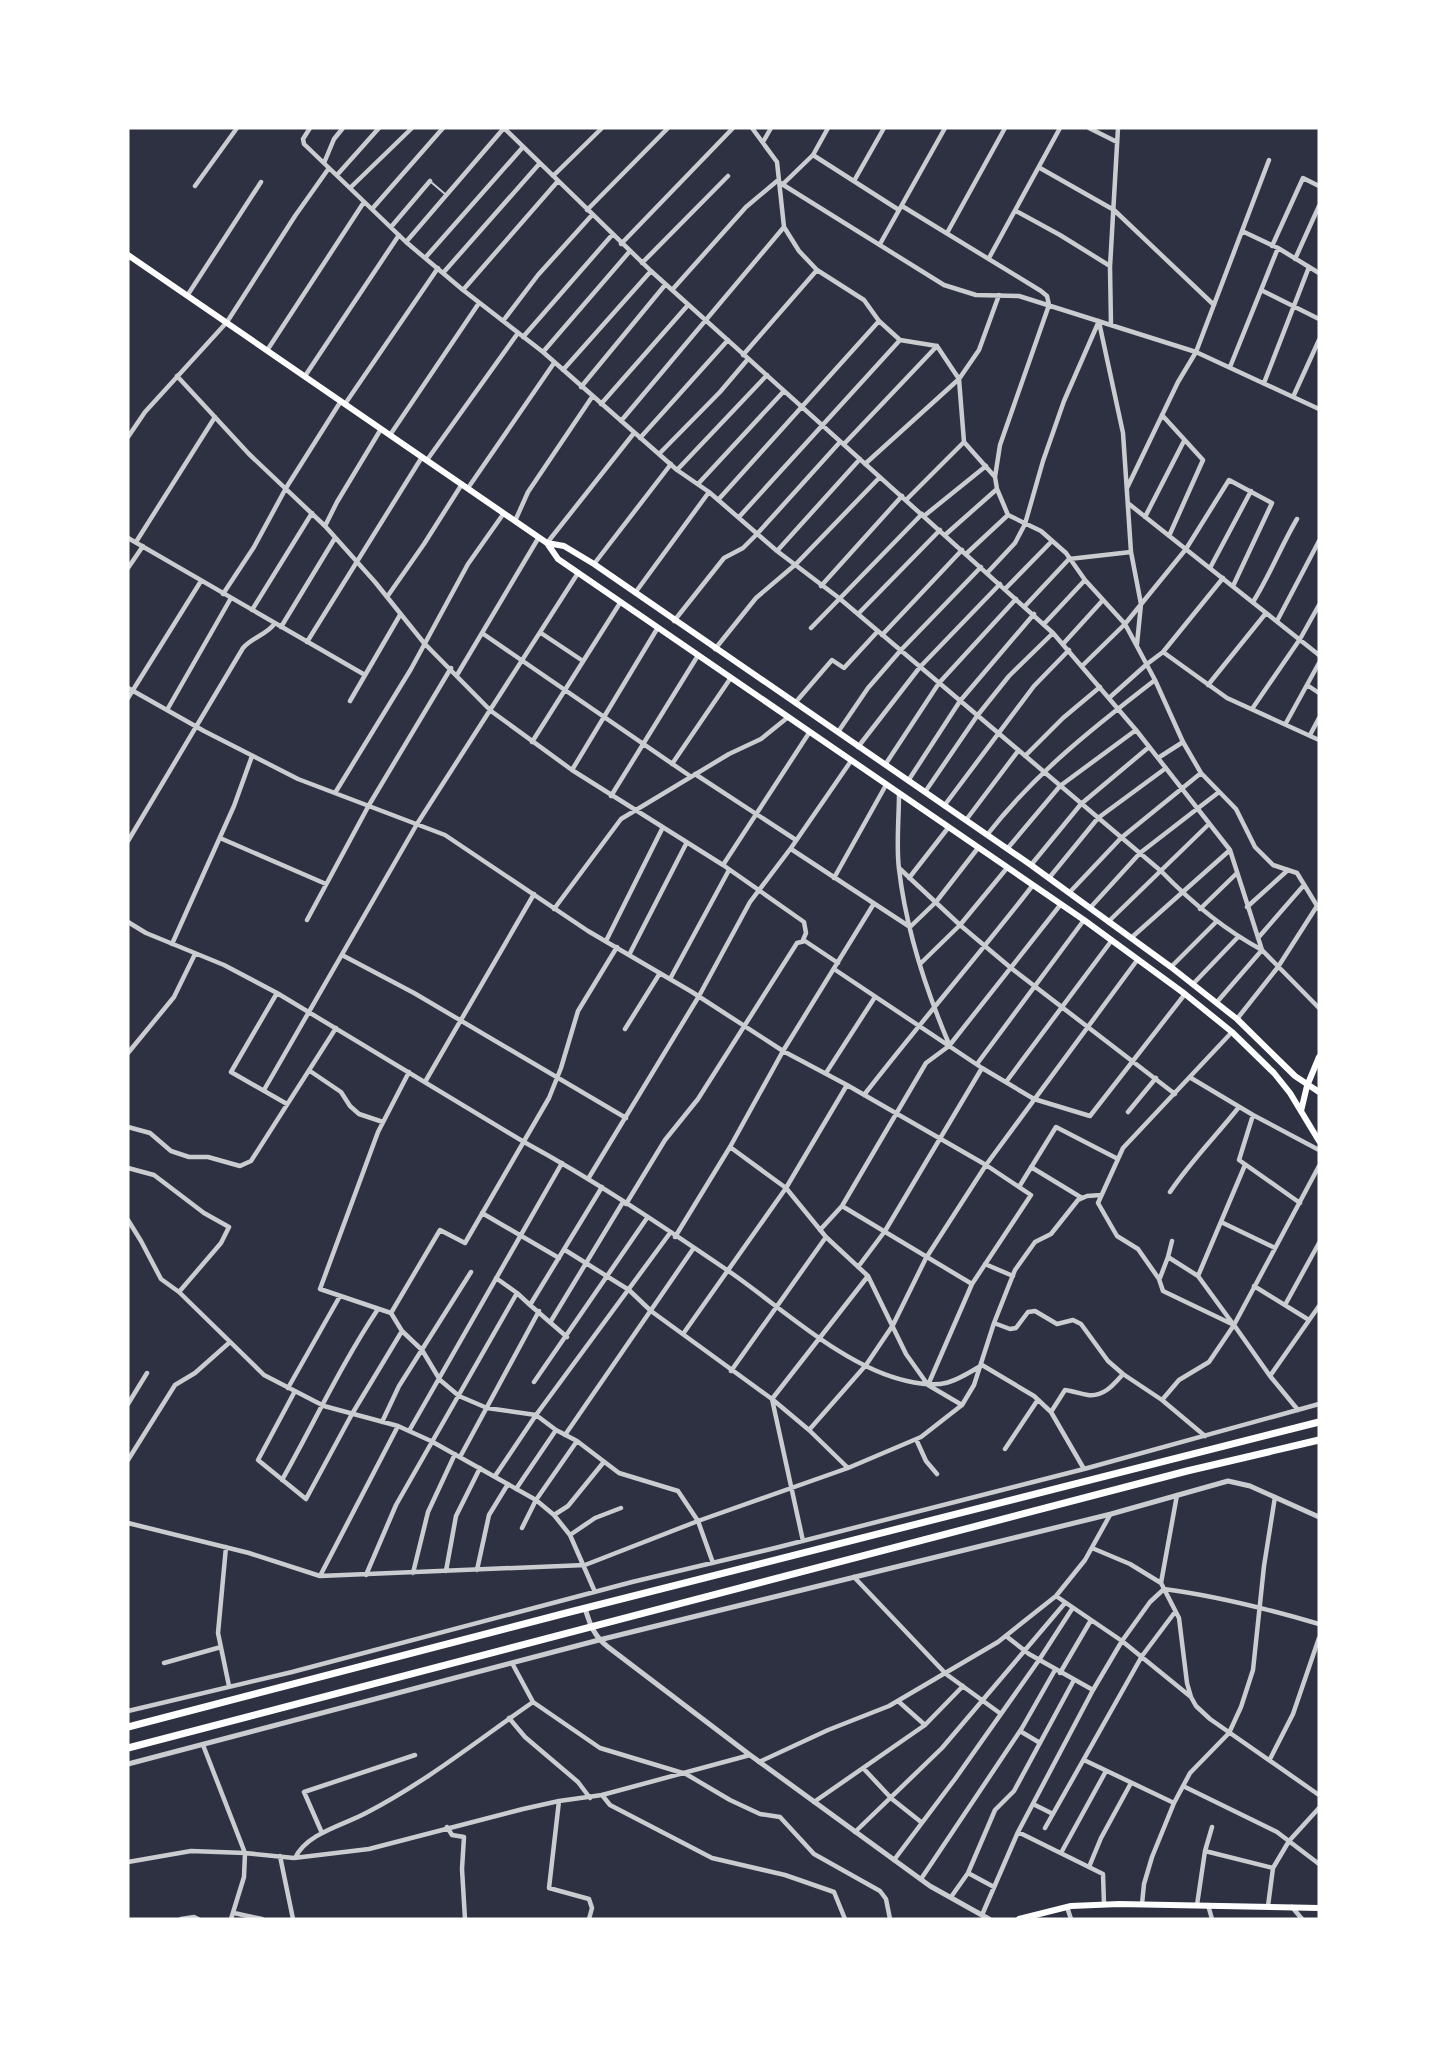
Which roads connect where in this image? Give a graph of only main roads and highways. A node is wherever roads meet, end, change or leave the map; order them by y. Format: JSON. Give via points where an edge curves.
{"nodes":[{"id":1,"x":128,"y":255,"type":"edge"},
{"id":2,"x":547,"y":543,"type":"junction"},
{"id":3,"x":1319,"y":1057,"type":"edge"},
{"id":4,"x":1307,"y":1086,"type":"junction"},
{"id":5,"x":1319,"y":1092,"type":"edge"},
{"id":6,"x":1301,"y":1112,"type":"junction"},
{"id":7,"x":1319,"y":1141,"type":"edge"},
{"id":8,"x":1319,"y":1422,"type":"edge"},
{"id":9,"x":1319,"y":1440,"type":"edge"},
{"id":10,"x":128,"y":1727,"type":"edge"},
{"id":11,"x":128,"y":1748,"type":"edge"},
{"id":12,"x":1319,"y":1908,"type":"edge"},
{"id":13,"x":1019,"y":1919,"type":"edge"}],
"edges":[{"from":1,"to":2,"type":"main road"},
{"from":2,"to":4,"type":"main road","via":[[564,545],[594,564],[1031,865],[1217,1002]]},
{"from":2,"to":6,"type":"main road","via":[[558,559],[620,603],[1185,993],[1274,1073]]},
{"from":3,"to":4,"type":"main road"},
{"from":4,"to":5,"type":"main road"},
{"from":4,"to":6,"type":"main road"},
{"from":6,"to":7,"type":"main road"},
{"from":8,"to":10,"type":"highway"},
{"from":9,"to":11,"type":"highway"},
{"from":12,"to":13,"type":"main road","via":[[1104,1904]]}]}
